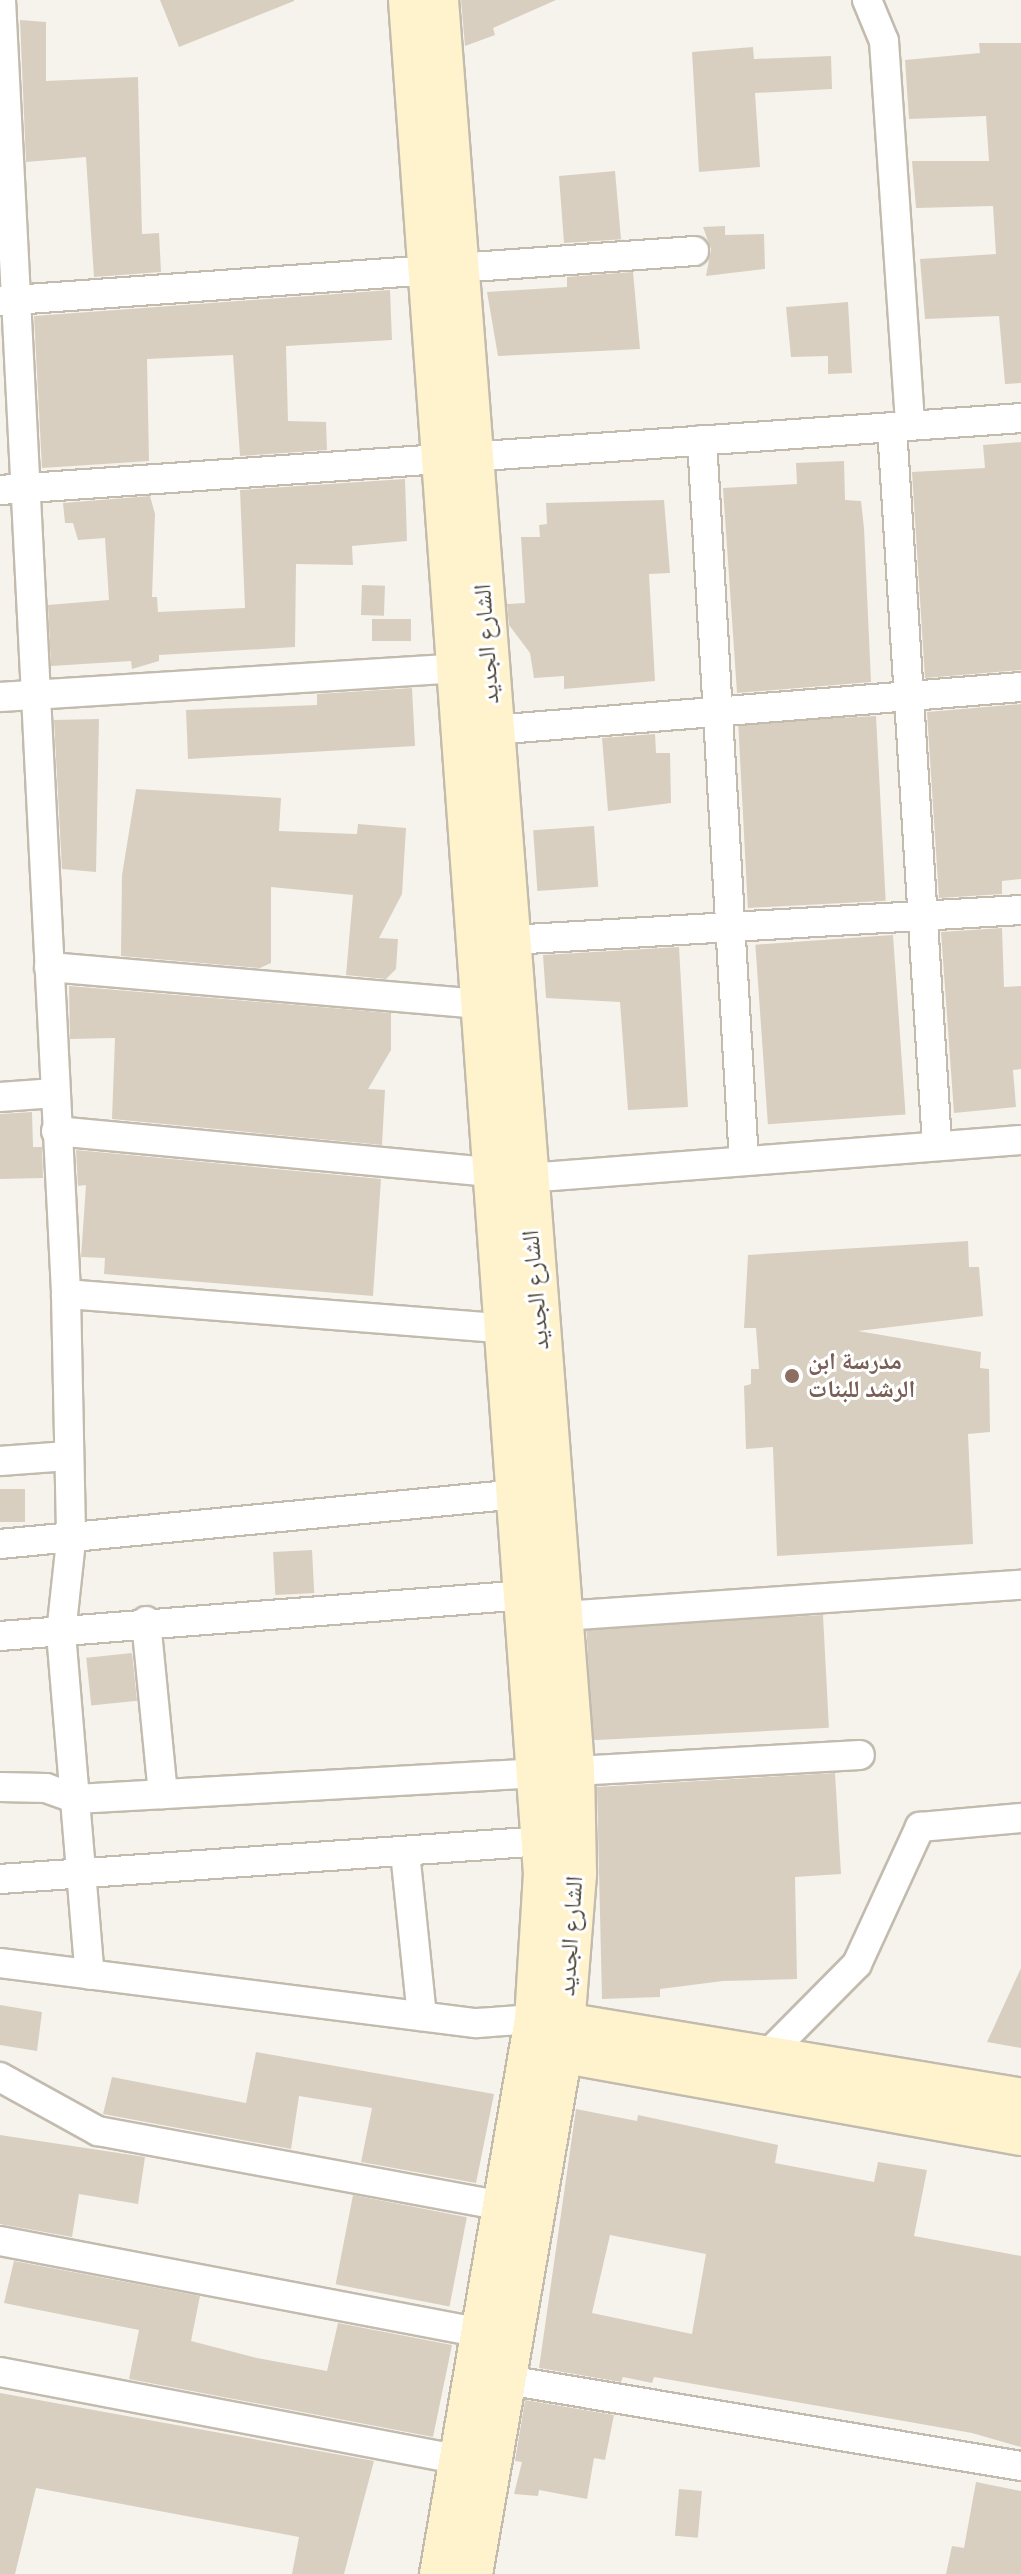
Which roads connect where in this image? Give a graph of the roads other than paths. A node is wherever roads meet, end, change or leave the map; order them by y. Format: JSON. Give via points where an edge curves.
{"nodes":[{"id":1,"x":1,"y":0,"type":"edge"},
{"id":2,"x":409,"y":0,"type":"edge"},
{"id":3,"x":438,"y":0,"type":"edge"},
{"id":4,"x":867,"y":0,"type":"edge"},
{"id":5,"x":694,"y":251,"type":"dead end"},
{"id":6,"x":444,"y":272,"type":"junction"},
{"id":7,"x":8,"y":301,"type":"edge"},
{"id":8,"x":1021,"y":418,"type":"edge"},
{"id":9,"x":901,"y":426,"type":"junction"},
{"id":10,"x":702,"y":440,"type":"junction"},
{"id":11,"x":457,"y":457,"type":"junction"},
{"id":12,"x":11,"y":489,"type":"edge"},
{"id":13,"x":457,"y":668,"type":"junction"},
{"id":14,"x":1021,"y":687,"type":"edge"},
{"id":15,"x":33,"y":695,"type":"junction"},
{"id":16,"x":909,"y":696,"type":"junction"},
{"id":17,"x":0,"y":697,"type":"edge"},
{"id":18,"x":719,"y":712,"type":"junction"},
{"id":19,"x":493,"y":730,"type":"junction"},
{"id":20,"x":1021,"y":910,"type":"edge"},
{"id":21,"x":924,"y":916,"type":"junction"},
{"id":22,"x":733,"y":926,"type":"junction"},
{"id":23,"x":510,"y":940,"type":"junction"},
{"id":24,"x":49,"y":967,"type":"junction"},
{"id":25,"x":480,"y":1004,"type":"junction"},
{"id":26,"x":55,"y":1093,"type":"junction"},
{"id":27,"x":0,"y":1097,"type":"edge"},
{"id":28,"x":56,"y":1131,"type":"junction"},
{"id":29,"x":1021,"y":1140,"type":"edge"},
{"id":30,"x":937,"y":1145,"type":"junction"},
{"id":31,"x":744,"y":1161,"type":"junction"},
{"id":32,"x":510,"y":1175,"type":"junction"},
{"id":33,"x":66,"y":1294,"type":"junction"},
{"id":34,"x":506,"y":1329,"type":"junction"},
{"id":35,"x":68,"y":1456,"type":"junction"},
{"id":36,"x":0,"y":1461,"type":"edge"},
{"id":37,"x":518,"y":1494,"type":"junction"},
{"id":38,"x":71,"y":1541,"type":"junction"},
{"id":39,"x":0,"y":1544,"type":"edge"},
{"id":40,"x":1021,"y":1585,"type":"edge"},
{"id":41,"x":526,"y":1595,"type":"junction"},
{"id":42,"x":562,"y":1616,"type":"junction"},
{"id":43,"x":146,"y":1621,"type":"junction"},
{"id":44,"x":61,"y":1633,"type":"junction"},
{"id":45,"x":0,"y":1636,"type":"edge"},
{"id":46,"x":860,"y":1755,"type":"dead end"},
{"id":47,"x":557,"y":1770,"type":"junction"},
{"id":48,"x":0,"y":1787,"type":"edge"},
{"id":49,"x":163,"y":1794,"type":"junction"},
{"id":50,"x":76,"y":1799,"type":"junction"},
{"id":51,"x":1021,"y":1818,"type":"edge"},
{"id":52,"x":543,"y":1841,"type":"junction"},
{"id":53,"x":405,"y":1852,"type":"junction"},
{"id":54,"x":82,"y":1874,"type":"junction"},
{"id":55,"x":0,"y":1879,"type":"edge"},
{"id":56,"x":0,"y":1963,"type":"edge"},
{"id":57,"x":90,"y":1975,"type":"junction"},
{"id":58,"x":422,"y":2016,"type":"junction"},
{"id":59,"x":548,"y":2035,"type":"junction"},
{"id":60,"x":767,"y":2055,"type":"junction"},
{"id":61,"x":0,"y":2077,"type":"edge"},
{"id":62,"x":1021,"y":2099,"type":"edge"},
{"id":63,"x":1021,"y":2135,"type":"edge"},
{"id":64,"x":504,"y":2206,"type":"junction"},
{"id":65,"x":0,"y":2241,"type":"edge"},
{"id":66,"x":483,"y":2333,"type":"junction"},
{"id":67,"x":0,"y":2372,"type":"edge"},
{"id":68,"x":491,"y":2377,"type":"junction"},
{"id":69,"x":460,"y":2460,"type":"junction"},
{"id":70,"x":1021,"y":2466,"type":"edge"},
{"id":71,"x":440,"y":2574,"type":"edge"},
{"id":72,"x":472,"y":2574,"type":"edge"}],
"edges":[{"from":1,"to":7,"type":"street"},
{"from":2,"to":6,"type":"street","name":"الشارع الجديد"},
{"from":3,"to":6,"type":"street","name":"الشارع الجديد"},
{"from":4,"to":9,"type":"street","via":[[884,41]]},
{"from":5,"to":6,"type":"street"},
{"from":6,"to":7,"type":"street"},
{"from":6,"to":11,"type":"street","name":"الشارع الجديد"},
{"from":7,"to":12,"type":"street"},
{"from":8,"to":9,"type":"street"},
{"from":9,"to":10,"type":"street"},
{"from":9,"to":16,"type":"street"},
{"from":10,"to":11,"type":"street"},
{"from":10,"to":18,"type":"street"},
{"from":11,"to":12,"type":"street"},
{"from":11,"to":13,"type":"street","name":"الشارع الجديد"},
{"from":11,"to":19,"type":"street","name":"الشارع الجديد"},
{"from":12,"to":15,"type":"street"},
{"from":13,"to":15,"type":"street"},
{"from":13,"to":25,"type":"street","name":"الشارع الجديد"},
{"from":14,"to":16,"type":"street"},
{"from":15,"to":17,"type":"street"},
{"from":15,"to":24,"type":"street"},
{"from":16,"to":18,"type":"street"},
{"from":16,"to":21,"type":"street"},
{"from":18,"to":19,"type":"street"},
{"from":18,"to":22,"type":"street"},
{"from":19,"to":23,"type":"street","name":"الشارع الجديد"},
{"from":20,"to":21,"type":"street"},
{"from":21,"to":22,"type":"street"},
{"from":21,"to":30,"type":"street"},
{"from":22,"to":23,"type":"street"},
{"from":22,"to":31,"type":"street"},
{"from":23,"to":32,"type":"street","name":"الشارع الجديد"},
{"from":24,"to":25,"type":"street"},
{"from":24,"to":26,"type":"street"},
{"from":25,"to":32,"type":"street","name":"الشارع الجديد"},
{"from":26,"to":27,"type":"street"},
{"from":26,"to":28,"type":"street"},
{"from":28,"to":32,"type":"street"},
{"from":28,"to":33,"type":"street"},
{"from":29,"to":30,"type":"street"},
{"from":30,"to":31,"type":"street"},
{"from":31,"to":32,"type":"street"},
{"from":32,"to":34,"type":"street","name":"الشارع الجديد"},
{"from":32,"to":42,"type":"street","name":"الشارع الجديد"},
{"from":33,"to":34,"type":"street"},
{"from":33,"to":35,"type":"street"},
{"from":34,"to":37,"type":"street","name":"الشارع الجديد"},
{"from":35,"to":36,"type":"street"},
{"from":35,"to":38,"type":"street"},
{"from":37,"to":38,"type":"street"},
{"from":37,"to":41,"type":"street","name":"الشارع الجديد"},
{"from":38,"to":39,"type":"street"},
{"from":38,"to":44,"type":"street"},
{"from":40,"to":42,"type":"street"},
{"from":41,"to":43,"type":"street"},
{"from":41,"to":47,"type":"street","name":"الشارع الجديد"},
{"from":42,"to":47,"type":"street","name":"الشارع الجديد"},
{"from":43,"to":44,"type":"street"},
{"from":43,"to":49,"type":"street"},
{"from":44,"to":45,"type":"street"},
{"from":44,"to":50,"type":"street"},
{"from":46,"to":47,"type":"street"},
{"from":47,"to":49,"type":"street"},
{"from":47,"to":52,"type":"street","name":"الشارع الجديد"},
{"from":47,"to":59,"type":"street","name":"الشارع الجديد","via":[[576,1874]]},
{"from":48,"to":50,"type":"street","via":[[46,1788]]},
{"from":49,"to":50,"type":"street"},
{"from":50,"to":54,"type":"street"},
{"from":51,"to":60,"type":"street","via":[[920,1827],[857,1964]]},
{"from":52,"to":53,"type":"street"},
{"from":52,"to":59,"type":"street","name":"الشارع الجديد"},
{"from":53,"to":54,"type":"street"},
{"from":53,"to":58,"type":"street"},
{"from":54,"to":55,"type":"street"},
{"from":54,"to":57,"type":"street"},
{"from":56,"to":57,"type":"street"},
{"from":57,"to":58,"type":"street"},
{"from":58,"to":59,"type":"street"},
{"from":59,"to":60,"type":"street"},
{"from":59,"to":63,"type":"street"},
{"from":59,"to":64,"type":"street","name":"الشارع الجديد"},
{"from":59,"to":68,"type":"street","name":"الشارع الجديد"},
{"from":60,"to":62,"type":"street"},
{"from":61,"to":64,"type":"street","via":[[98,2131]]},
{"from":64,"to":66,"type":"street","name":"الشارع الجديد"},
{"from":65,"to":66,"type":"street"},
{"from":66,"to":68,"type":"street","name":"الشارع الجديد"},
{"from":67,"to":69,"type":"street"},
{"from":68,"to":69,"type":"street","name":"الشارع الجديد"},
{"from":68,"to":70,"type":"street"},
{"from":68,"to":72,"type":"street","name":"الشارع الجديد"},
{"from":69,"to":71,"type":"street","name":"الشارع الجديد"}]}
